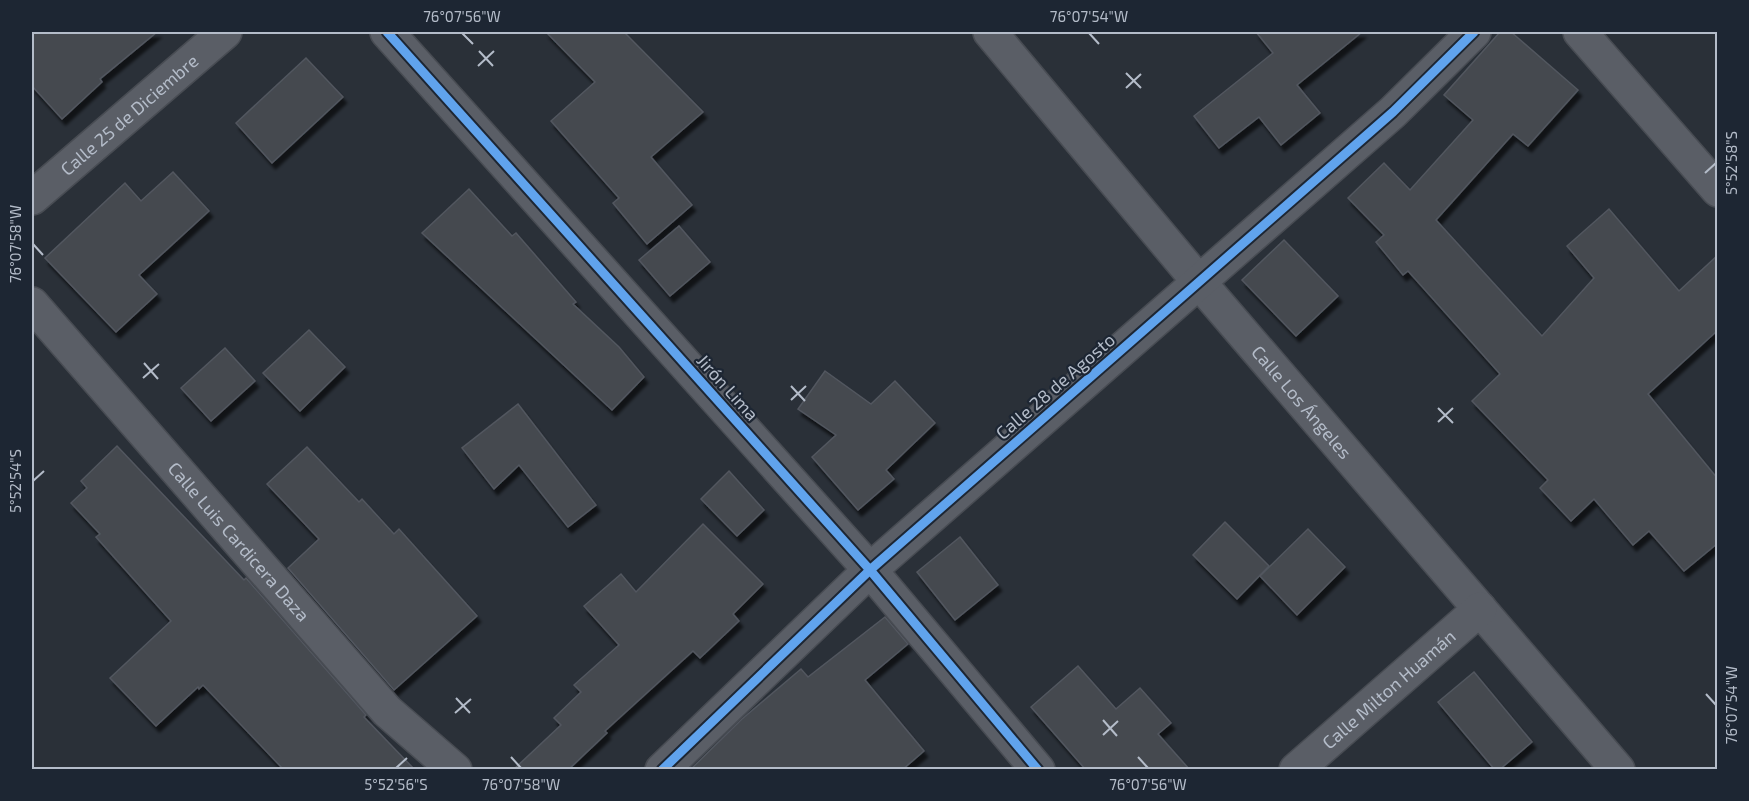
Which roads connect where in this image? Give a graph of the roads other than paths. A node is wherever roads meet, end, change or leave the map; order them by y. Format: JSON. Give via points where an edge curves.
{"nodes":[{"id":1,"x":225,"y":32,"type":"edge"},
{"id":2,"x":387,"y":32,"type":"edge"},
{"id":3,"x":990,"y":32,"type":"edge"},
{"id":4,"x":1474,"y":32,"type":"edge"},
{"id":5,"x":1580,"y":32,"type":"edge"},
{"id":6,"x":1718,"y":190,"type":"edge"},
{"id":7,"x":32,"y":198,"type":"edge"},
{"id":8,"x":1199,"y":282,"type":"junction"},
{"id":9,"x":32,"y":304,"type":"edge"},
{"id":10,"x":870,"y":570,"type":"junction"},
{"id":11,"x":1480,"y":609,"type":"junction"},
{"id":12,"x":455,"y":770,"type":"edge"},
{"id":13,"x":662,"y":770,"type":"edge"},
{"id":14,"x":1038,"y":770,"type":"edge"},
{"id":15,"x":1296,"y":770,"type":"edge"},
{"id":16,"x":1618,"y":770,"type":"edge"}],
"edges":[{"from":1,"to":7,"type":"street","name":"Calle 25 de Diciembre"},
{"from":2,"to":10,"type":"street","name":"Jirón Lima"},
{"from":3,"to":8,"type":"street","name":"Calle Los Ángeles"},
{"from":4,"to":8,"type":"street","name":"Calle 28 de Agosto","via":[[1393,112]]},
{"from":5,"to":6,"type":"street"},
{"from":8,"to":10,"type":"street","name":"Calle 28 de Agosto"},
{"from":8,"to":11,"type":"street","name":"Calle Los Ángeles"},
{"from":9,"to":12,"type":"street","name":"Calle Luis Cardicera Daza","via":[[387,711]]},
{"from":10,"to":13,"type":"street","name":"Calle 28 de Agosto"},
{"from":10,"to":14,"type":"street","name":"Jirón Lima"},
{"from":11,"to":15,"type":"street","name":"Calle Milton Huamán"},
{"from":11,"to":16,"type":"street","name":"Calle Los Ángeles"}]}
